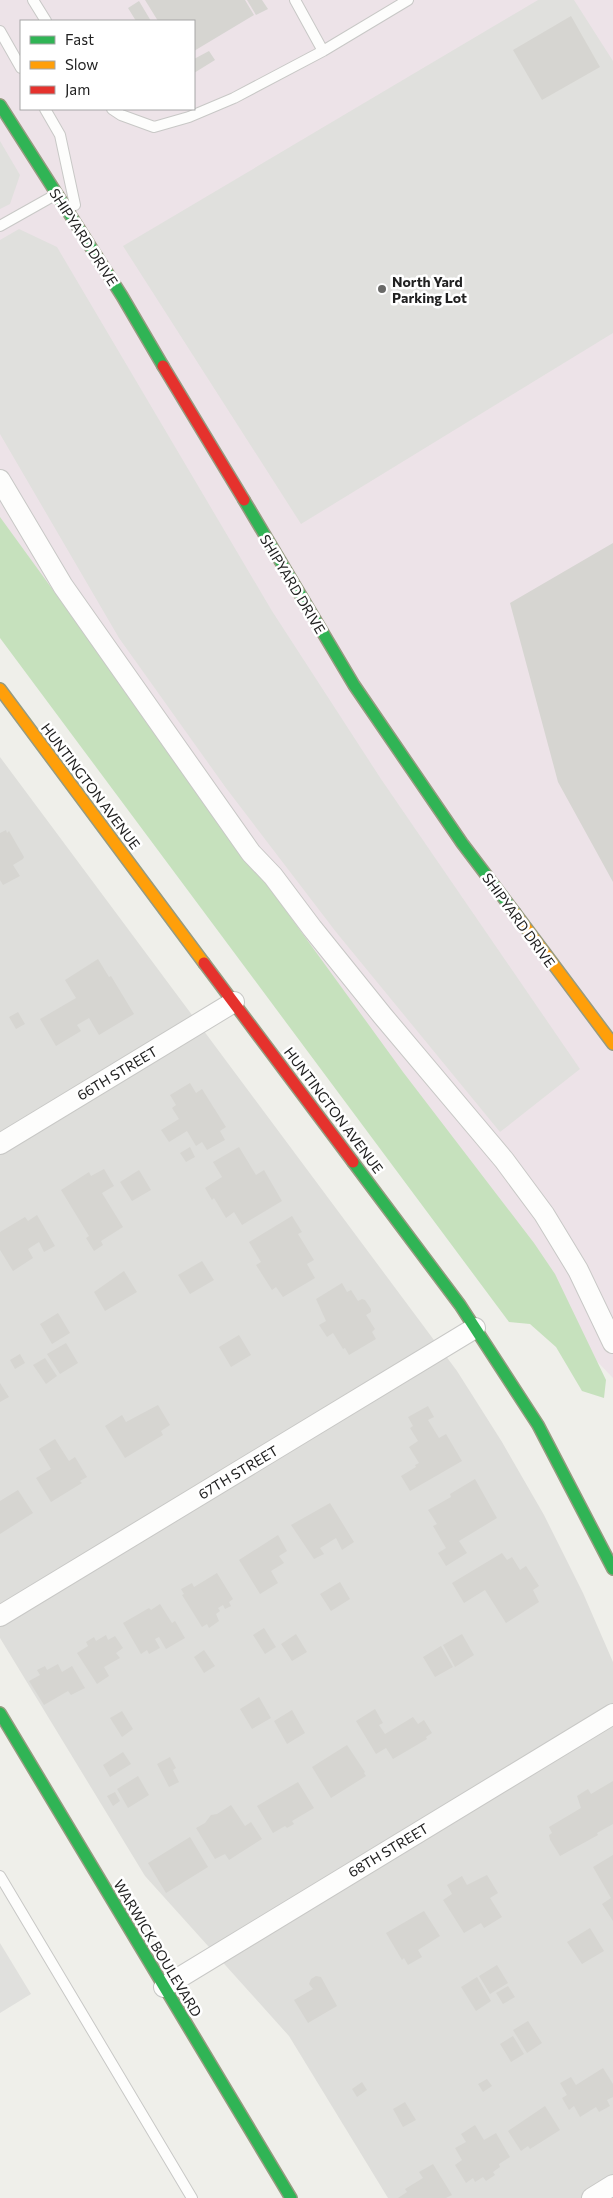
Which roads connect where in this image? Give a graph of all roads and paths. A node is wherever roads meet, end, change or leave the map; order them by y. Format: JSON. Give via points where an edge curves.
{"nodes":[{"id":1,"x":33,"y":0,"type":"edge"},
{"id":2,"x":295,"y":0,"type":"edge"},
{"id":3,"x":408,"y":0,"type":"edge"},
{"id":4,"x":45,"y":20,"type":"edge"},
{"id":5,"x":0,"y":30,"type":"edge"},
{"id":6,"x":323,"y":50,"type":"junction"},
{"id":7,"x":20,"y":66,"type":"edge"},
{"id":8,"x":0,"y":105,"type":"edge"},
{"id":9,"x":46,"y":110,"type":"edge"},
{"id":10,"x":114,"y":110,"type":"edge"},
{"id":11,"x":56,"y":195,"type":"junction"},
{"id":12,"x":0,"y":226,"type":"edge"},
{"id":13,"x":80,"y":228,"type":"junction"},
{"id":14,"x":0,"y":480,"type":"edge"},
{"id":15,"x":0,"y":688,"type":"edge"},
{"id":16,"x":234,"y":1002,"type":"junction"},
{"id":17,"x":613,"y":1044,"type":"edge"},
{"id":18,"x":0,"y":1144,"type":"edge"},
{"id":19,"x":475,"y":1328,"type":"junction"},
{"id":20,"x":613,"y":1343,"type":"edge"},
{"id":21,"x":613,"y":1569,"type":"edge"},
{"id":22,"x":0,"y":1616,"type":"edge"},
{"id":23,"x":0,"y":1713,"type":"edge"},
{"id":24,"x":613,"y":1714,"type":"edge"},
{"id":25,"x":0,"y":1876,"type":"edge"},
{"id":26,"x":164,"y":1987,"type":"junction"},
{"id":27,"x":613,"y":2185,"type":"edge"},
{"id":28,"x":192,"y":2198,"type":"edge"},
{"id":29,"x":292,"y":2198,"type":"edge"},
{"id":30,"x":592,"y":2198,"type":"edge"}],
"edges":[{"from":1,"to":4,"type":"lane"},
{"from":2,"to":6,"type":"lane"},
{"from":3,"to":6,"type":"lane"},
{"from":5,"to":7,"type":"lane"},
{"from":6,"to":10,"type":"lane","via":[[234,98],[180,120],[154,127]]},
{"from":8,"to":11,"type":"main road","name":"SHIPYARD DRIVE"},
{"from":9,"to":13,"type":"lane","via":[[60,135]]},
{"from":11,"to":12,"type":"lane"},
{"from":11,"to":13,"type":"main road","name":"SHIPYARD DRIVE"},
{"from":13,"to":17,"type":"main road","name":"SHIPYARD DRIVE","via":[[354,685],[462,843]]},
{"from":14,"to":20,"type":"street","via":[[63,586],[251,853],[504,1160],[544,1214],[578,1270]]},
{"from":15,"to":16,"type":"main road","name":"HUNTINGTON AVENUE"},
{"from":16,"to":18,"type":"street","name":"66TH STREET"},
{"from":16,"to":19,"type":"main road","name":"HUNTINGTON AVENUE"},
{"from":19,"to":21,"type":"main road","name":"HUNTINGTON AVENUE","via":[[538,1424]]},
{"from":19,"to":22,"type":"street","name":"67TH STREET"},
{"from":23,"to":26,"type":"main road","name":"WARWICK BOULEVARD"},
{"from":24,"to":26,"type":"street","name":"68TH STREET"},
{"from":25,"to":28,"type":"lane"},
{"from":26,"to":29,"type":"main road","name":"WARWICK BOULEVARD"},
{"from":27,"to":30,"type":"street"}]}
